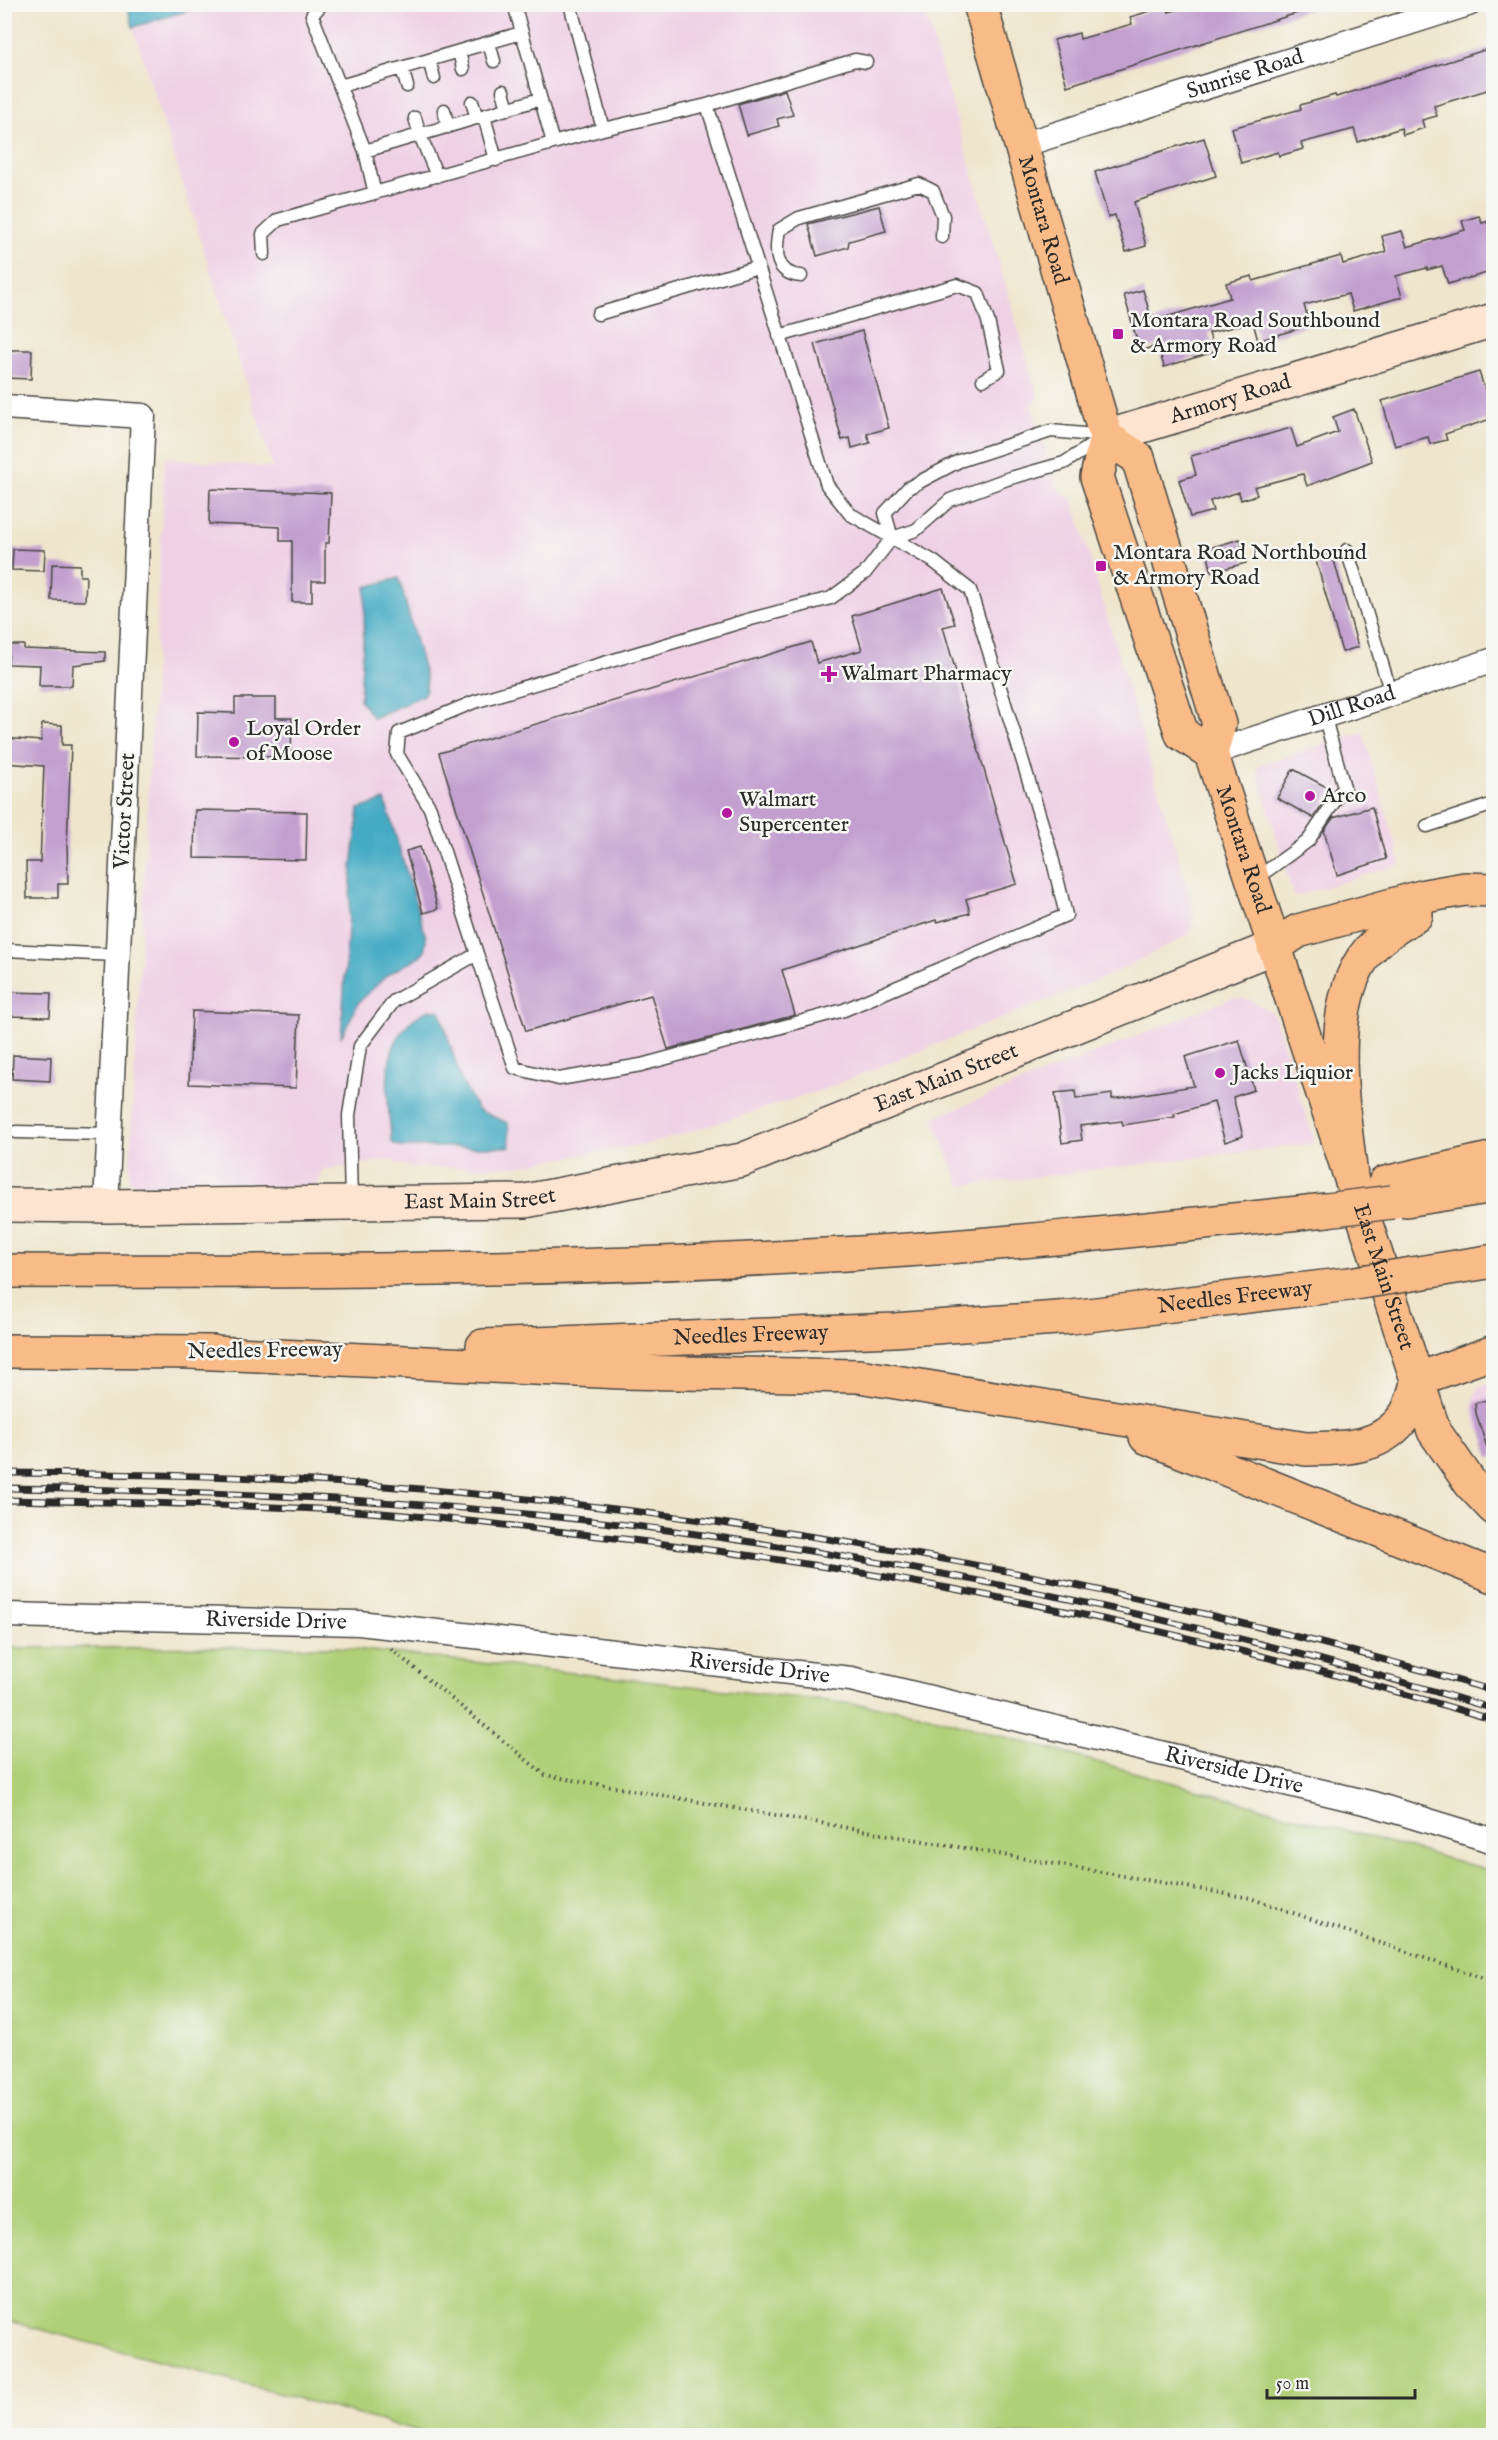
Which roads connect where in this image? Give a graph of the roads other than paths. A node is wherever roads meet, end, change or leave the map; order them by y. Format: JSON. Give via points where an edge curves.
{"nodes":[{"id":1,"x":322,"y":4,"type":"edge"},
{"id":2,"x":514,"y":4,"type":"edge"},
{"id":3,"x":570,"y":4,"type":"edge"},
{"id":4,"x":980,"y":4,"type":"edge"},
{"id":5,"x":1468,"y":4,"type":"edge"},
{"id":6,"x":521,"y":33,"type":"junction"},
{"id":7,"x":489,"y":43,"type":"junction"},
{"id":8,"x":459,"y":51,"type":"junction"},
{"id":9,"x":429,"y":60,"type":"junction"},
{"id":10,"x":494,"y":60,"type":"dead end"},
{"id":11,"x":866,"y":62,"type":"dead end"},
{"id":12,"x":402,"y":68,"type":"junction"},
{"id":13,"x":464,"y":69,"type":"dead end"},
{"id":14,"x":434,"y":78,"type":"dead end"},
{"id":15,"x":339,"y":86,"type":"junction"},
{"id":16,"x":407,"y":86,"type":"dead end"},
{"id":17,"x":502,"y":91,"type":"dead end"},
{"id":18,"x":540,"y":99,"type":"junction"},
{"id":19,"x":472,"y":102,"type":"dead end"},
{"id":20,"x":707,"y":105,"type":"junction"},
{"id":21,"x":508,"y":109,"type":"junction"},
{"id":22,"x":444,"y":110,"type":"dead end"},
{"id":23,"x":480,"y":117,"type":"junction"},
{"id":24,"x":416,"y":118,"type":"dead end"},
{"id":25,"x":448,"y":127,"type":"junction"},
{"id":26,"x":603,"y":129,"type":"junction"},
{"id":27,"x":420,"y":135,"type":"junction"},
{"id":28,"x":553,"y":143,"type":"junction"},
{"id":29,"x":1022,"y":145,"type":"junction"},
{"id":30,"x":365,"y":151,"type":"junction"},
{"id":31,"x":496,"y":160,"type":"junction"},
{"id":32,"x":437,"y":176,"type":"junction"},
{"id":33,"x":375,"y":194,"type":"junction"},
{"id":34,"x":942,"y":237,"type":"dead end"},
{"id":35,"x":264,"y":254,"type":"dead end"},
{"id":36,"x":758,"y":267,"type":"junction"},
{"id":37,"x":801,"y":276,"type":"dead end"},
{"id":38,"x":598,"y":314,"type":"dead end"},
{"id":39,"x":1494,"y":320,"type":"edge"},
{"id":40,"x":779,"y":336,"type":"junction"},
{"id":41,"x":983,"y":380,"type":"dead end"},
{"id":42,"x":4,"y":407,"type":"edge"},
{"id":43,"x":1106,"y":436,"type":"junction"},
{"id":44,"x":892,"y":538,"type":"junction"},
{"id":45,"x":1347,"y":550,"type":"dead end"},
{"id":46,"x":1494,"y":660,"type":"edge"},
{"id":47,"x":1391,"y":693,"type":"junction"},
{"id":48,"x":1324,"y":715,"type":"junction"},
{"id":49,"x":1211,"y":753,"type":"junction"},
{"id":50,"x":1494,"y":804,"type":"edge"},
{"id":51,"x":1427,"y":826,"type":"dead end"},
{"id":52,"x":1253,"y":881,"type":"junction"},
{"id":53,"x":1494,"y":890,"type":"edge"},
{"id":54,"x":1494,"y":906,"type":"edge"},
{"id":55,"x":1416,"y":915,"type":"junction"},
{"id":56,"x":1274,"y":947,"type":"junction"},
{"id":57,"x":4,"y":950,"type":"edge"},
{"id":58,"x":477,"y":954,"type":"junction"},
{"id":59,"x":118,"y":955,"type":"junction"},
{"id":60,"x":16,"y":1131,"type":"dead end"},
{"id":61,"x":110,"y":1134,"type":"junction"},
{"id":62,"x":1494,"y":1158,"type":"edge"},
{"id":63,"x":1351,"y":1177,"type":"junction"},
{"id":64,"x":1494,"y":1186,"type":"edge"},
{"id":65,"x":1389,"y":1192,"type":"junction"},
{"id":66,"x":351,"y":1203,"type":"junction"},
{"id":67,"x":4,"y":1205,"type":"edge"},
{"id":68,"x":106,"y":1206,"type":"junction"},
{"id":69,"x":1494,"y":1261,"type":"edge"},
{"id":70,"x":4,"y":1271,"type":"edge"},
{"id":71,"x":4,"y":1351,"type":"edge"},
{"id":72,"x":191,"y":1352,"type":"junction"},
{"id":73,"x":1494,"y":1352,"type":"edge"},
{"id":74,"x":1418,"y":1379,"type":"junction"},
{"id":75,"x":1085,"y":1413,"type":"junction"},
{"id":76,"x":1494,"y":1508,"type":"edge"},
{"id":77,"x":1494,"y":1576,"type":"edge"},
{"id":78,"x":4,"y":1616,"type":"edge"},
{"id":79,"x":1494,"y":1841,"type":"edge"}],
"edges":[{"from":1,"to":15,"type":"lane","via":[[312,15]]},
{"from":2,"to":6,"type":"lane"},
{"from":3,"to":26,"type":"lane"},
{"from":4,"to":29,"type":"main road","name":"Montara Road"},
{"from":5,"to":29,"type":"street","name":"Sunrise Road"},
{"from":6,"to":7,"type":"lane"},
{"from":6,"to":18,"type":"lane"},
{"from":7,"to":8,"type":"lane"},
{"from":7,"to":10,"type":"lane"},
{"from":8,"to":9,"type":"lane"},
{"from":8,"to":13,"type":"lane"},
{"from":9,"to":12,"type":"lane"},
{"from":9,"to":14,"type":"lane"},
{"from":11,"to":20,"type":"lane","via":[[855,60]]},
{"from":12,"to":15,"type":"lane"},
{"from":12,"to":16,"type":"lane"},
{"from":15,"to":30,"type":"lane"},
{"from":17,"to":21,"type":"lane"},
{"from":18,"to":21,"type":"lane"},
{"from":18,"to":28,"type":"lane"},
{"from":19,"to":23,"type":"lane"},
{"from":20,"to":26,"type":"lane"},
{"from":20,"to":36,"type":"lane"},
{"from":21,"to":23,"type":"lane"},
{"from":22,"to":25,"type":"lane"},
{"from":23,"to":25,"type":"lane"},
{"from":23,"to":31,"type":"lane"},
{"from":24,"to":27,"type":"lane"},
{"from":25,"to":27,"type":"lane"},
{"from":26,"to":28,"type":"lane"},
{"from":27,"to":30,"type":"lane"},
{"from":27,"to":32,"type":"lane"},
{"from":28,"to":31,"type":"lane"},
{"from":29,"to":43,"type":"main road","name":"Montara Road"},
{"from":30,"to":33,"type":"lane"},
{"from":31,"to":32,"type":"lane"},
{"from":32,"to":33,"type":"lane"},
{"from":33,"to":35,"type":"lane","via":[[278,220],[263,234]]},
{"from":34,"to":37,"type":"lane","via":[[943,216],[933,191],[919,184],[908,187],[799,218],[779,230],[775,248],[780,266],[791,275]]},
{"from":36,"to":38,"type":"lane"},
{"from":36,"to":40,"type":"lane"},
{"from":39,"to":43,"type":"street","name":"Armory Road"},
{"from":40,"to":41,"type":"lane","via":[[957,285],[978,293],[988,321],[999,370]]},
{"from":40,"to":44,"type":"lane","via":[[827,485],[850,514]]},
{"from":42,"to":59,"type":"street","name":"Victor Street","via":[[143,416]]},
{"from":43,"to":44,"type":"lane","via":[[1064,463],[950,500],[916,530]]},
{"from":43,"to":44,"type":"lane","via":[[1051,431],[958,461],[908,488],[885,513]]},
{"from":43,"to":49,"type":"main road","name":"Montara Road","via":[[1097,477],[1178,723],[1182,734]]},
{"from":43,"to":49,"type":"main road","via":[[1138,458],[1220,724]]},
{"from":44,"to":58,"type":"lane","via":[[865,573],[831,598],[474,702],[399,733],[397,754],[430,808]]},
{"from":44,"to":58,"type":"lane","via":[[933,561],[970,590],[1051,853],[1066,915],[844,1010],[641,1065],[559,1079],[515,1068]]},
{"from":45,"to":47,"type":"lane"},
{"from":46,"to":47,"type":"street","name":"Dill Road"},
{"from":47,"to":48,"type":"street","name":"Dill Road"},
{"from":48,"to":49,"type":"street","name":"Dill Road"},
{"from":48,"to":52,"type":"lane","via":[[1344,787],[1308,841]]},
{"from":49,"to":52,"type":"main road","name":"Montara Road"},
{"from":50,"to":51,"type":"lane"},
{"from":52,"to":56,"type":"main road","name":"Montara Road"},
{"from":53,"to":56,"type":"main road","via":[[1465,889],[1425,896],[1298,932]]},
{"from":54,"to":55,"type":"main road","via":[[1448,908]]},
{"from":55,"to":56,"type":"main road","via":[[1306,946]]},
{"from":55,"to":63,"type":"main road","via":[[1373,945],[1359,965],[1346,998],[1340,1064]]},
{"from":56,"to":63,"type":"main road","name":"East Main Street"},
{"from":56,"to":66,"type":"street","name":"East Main Street","via":[[742,1160],[525,1201]]},
{"from":57,"to":59,"type":"lane"},
{"from":58,"to":66,"type":"lane","via":[[394,1001],[360,1046],[349,1115]]},
{"from":59,"to":61,"type":"street","name":"Victor Street"},
{"from":60,"to":61,"type":"lane"},
{"from":61,"to":68,"type":"street","name":"Victor Street"},
{"from":62,"to":65,"type":"main road"},
{"from":63,"to":74,"type":"main road","name":"East Main Street"},
{"from":64,"to":65,"type":"main road"},
{"from":65,"to":70,"type":"main road","bridge":true,"via":[[1095,1235],[875,1252],[333,1271]]},
{"from":66,"to":68,"type":"street","name":"East Main Street"},
{"from":67,"to":68,"type":"street","name":"East Main Street"},
{"from":69,"to":72,"type":"main road","name":"Needles Freeway","bridge":true,"via":[[1349,1284],[1071,1317],[894,1330]]},
{"from":71,"to":72,"type":"main road","name":"Needles Freeway"},
{"from":72,"to":75,"type":"main road","via":[[621,1372],[859,1376]]},
{"from":73,"to":74,"type":"main road"},
{"from":74,"to":75,"type":"main road","via":[[1406,1413],[1387,1434],[1356,1448],[1306,1449]]},
{"from":74,"to":76,"type":"main road","name":"East Main Street","via":[[1434,1431],[1471,1484]]},
{"from":75,"to":77,"type":"main road"},
{"from":78,"to":79,"type":"street","name":"Riverside Drive","via":[[359,1623],[851,1679],[1373,1804]]}]}
